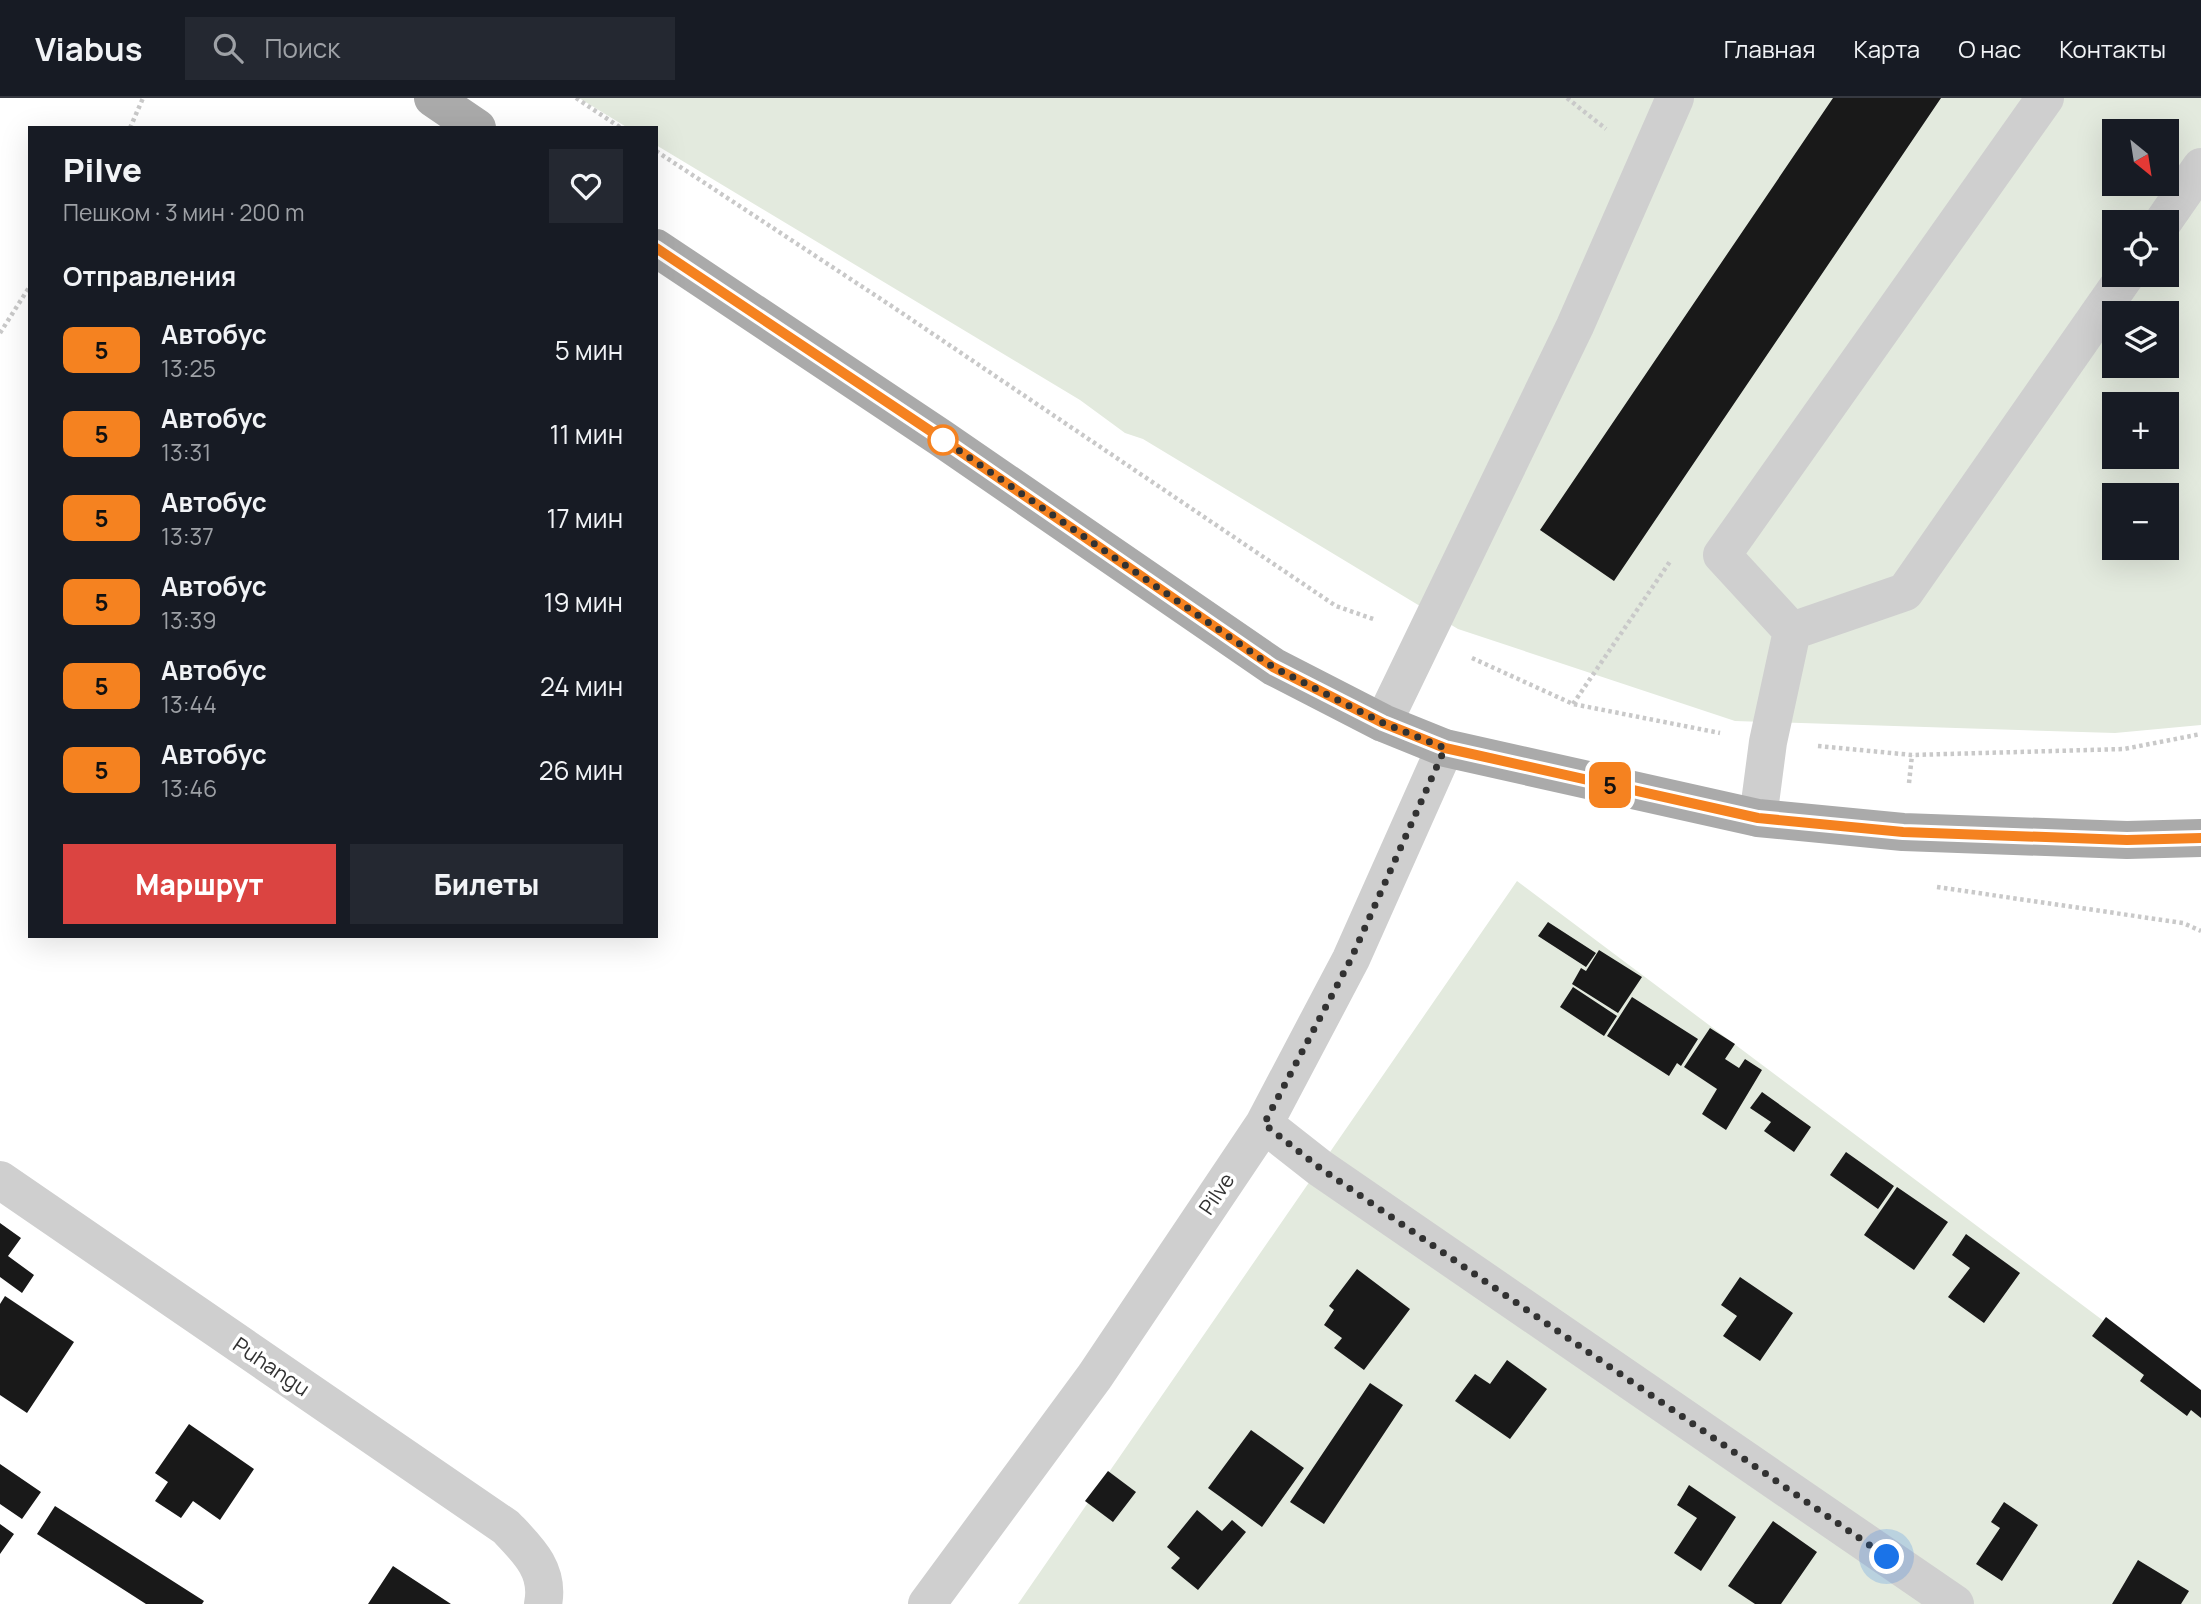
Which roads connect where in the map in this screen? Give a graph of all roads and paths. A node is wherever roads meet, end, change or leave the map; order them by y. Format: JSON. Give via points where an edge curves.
{"nodes":[{"id":1,"x":143,"y":98,"type":"edge"},
{"id":2,"x":433,"y":98,"type":"edge"},
{"id":3,"x":576,"y":98,"type":"edge"},
{"id":4,"x":1675,"y":98,"type":"edge"},
{"id":5,"x":2045,"y":98,"type":"edge"},
{"id":6,"x":131,"y":126,"type":"edge"},
{"id":7,"x":474,"y":126,"type":"edge"},
{"id":8,"x":618,"y":126,"type":"edge"},
{"id":9,"x":658,"y":152,"type":"edge"},
{"id":10,"x":2201,"y":167,"type":"edge"},
{"id":11,"x":2171,"y":210,"type":"edge"},
{"id":12,"x":658,"y":249,"type":"edge"},
{"id":13,"x":2118,"y":287,"type":"edge"},
{"id":14,"x":28,"y":289,"type":"edge"},
{"id":15,"x":0,"y":333,"type":"edge"},
{"id":16,"x":1792,"y":631,"type":"junction"},
{"id":17,"x":1425,"y":637,"type":"junction"},
{"id":18,"x":1383,"y":723,"type":"junction"},
{"id":19,"x":2201,"y":734,"type":"edge"},
{"id":20,"x":1768,"y":742,"type":"junction"},
{"id":21,"x":1445,"y":748,"type":"junction"},
{"id":22,"x":1758,"y":818,"type":"junction"},
{"id":23,"x":2201,"y":838,"type":"edge"},
{"id":24,"x":1264,"y":1124,"type":"junction"},
{"id":25,"x":0,"y":1180,"type":"edge"},
{"id":26,"x":543,"y":1604,"type":"edge"},
{"id":27,"x":927,"y":1604,"type":"edge"},
{"id":28,"x":1955,"y":1604,"type":"edge"}],
"edges":[{"from":1,"to":6,"type":"path"},
{"from":2,"to":7,"type":"main road"},
{"from":3,"to":8,"type":"path"},
{"from":4,"to":17,"type":"street","via":[[1575,326]]},
{"from":5,"to":16,"type":"street","via":[[1722,555]]},
{"from":9,"to":17,"type":"path","via":[[1336,606]]},
{"from":10,"to":11,"type":"street"},
{"from":12,"to":18,"type":"main road","via":[[1273,667]]},
{"from":13,"to":16,"type":"street","via":[[1905,592]]},
{"from":14,"to":15,"type":"path"},
{"from":16,"to":20,"type":"street"},
{"from":17,"to":18,"type":"street"},
{"from":17,"to":20,"type":"path","via":[[1573,704]]},
{"from":18,"to":21,"type":"main road"},
{"from":19,"to":20,"type":"path","via":[[2124,749],[1925,754]]},
{"from":20,"to":22,"type":"street"},
{"from":21,"to":22,"type":"main road"},
{"from":21,"to":24,"type":"street","name":"Pilve","via":[[1351,959]]},
{"from":22,"to":23,"type":"main road","via":[[1903,832]]},
{"from":24,"to":27,"type":"street","name":"Pilve","via":[[1095,1376]]},
{"from":24,"to":28,"type":"street","via":[[1320,1168]]},
{"from":25,"to":26,"type":"street","name":"Puhangu","via":[[506,1527],[537,1560]]}]}
